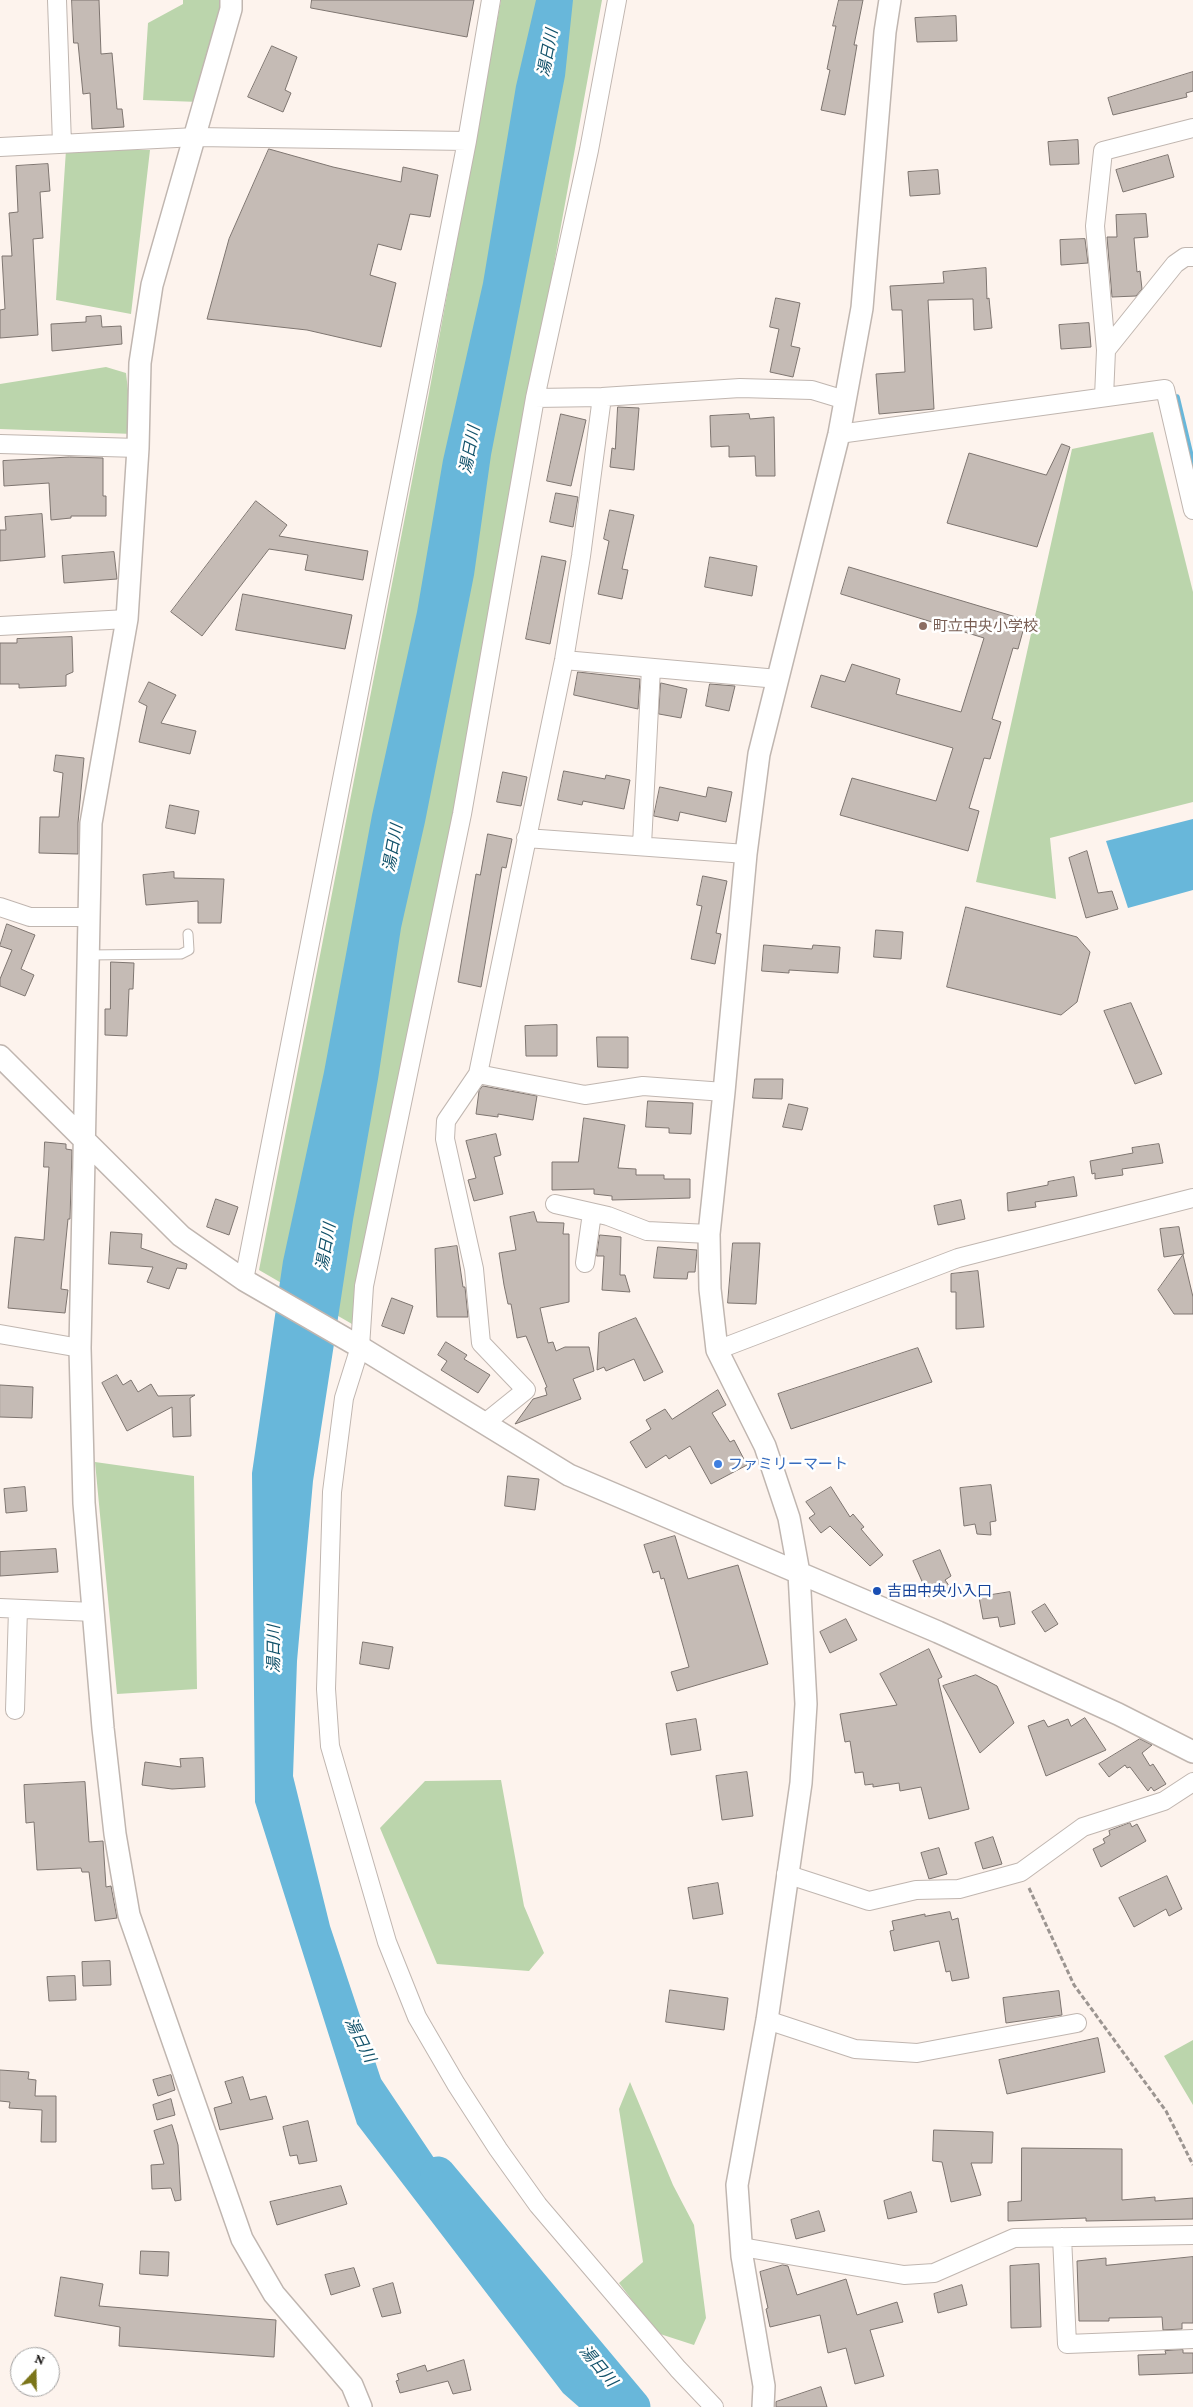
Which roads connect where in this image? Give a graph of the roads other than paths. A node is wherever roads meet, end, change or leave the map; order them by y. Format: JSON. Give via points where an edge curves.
{"nodes":[{"id":1,"x":57,"y":0,"type":"edge"},
{"id":2,"x":231,"y":0,"type":"edge"},
{"id":3,"x":491,"y":0,"type":"edge"},
{"id":4,"x":618,"y":0,"type":"edge"},
{"id":5,"x":890,"y":0,"type":"edge"},
{"id":6,"x":1193,"y":128,"type":"edge"},
{"id":7,"x":196,"y":137,"type":"junction"},
{"id":8,"x":466,"y":141,"type":"junction"},
{"id":9,"x":62,"y":144,"type":"junction"},
{"id":10,"x":0,"y":147,"type":"edge"},
{"id":11,"x":1193,"y":257,"type":"edge"},
{"id":12,"x":1106,"y":350,"type":"junction"},
{"id":13,"x":602,"y":397,"type":"junction"},
{"id":14,"x":1104,"y":397,"type":"junction"},
{"id":15,"x":535,"y":398,"type":"junction"},
{"id":16,"x":845,"y":400,"type":"junction"},
{"id":17,"x":839,"y":434,"type":"junction"},
{"id":18,"x":0,"y":444,"type":"edge"},
{"id":19,"x":138,"y":448,"type":"junction"},
{"id":20,"x":1193,"y":510,"type":"edge"},
{"id":21,"x":127,"y":619,"type":"junction"},
{"id":22,"x":0,"y":626,"type":"edge"},
{"id":23,"x":564,"y":660,"type":"junction"},
{"id":24,"x":651,"y":668,"type":"junction"},
{"id":25,"x":778,"y":678,"type":"junction"},
{"id":26,"x":526,"y":838,"type":"junction"},
{"id":27,"x":642,"y":845,"type":"junction"},
{"id":28,"x":746,"y":854,"type":"junction"},
{"id":29,"x":0,"y":907,"type":"edge"},
{"id":30,"x":87,"y":916,"type":"junction"},
{"id":31,"x":188,"y":934,"type":"dead end"},
{"id":32,"x":87,"y":955,"type":"junction"},
{"id":33,"x":0,"y":1056,"type":"edge"},
{"id":34,"x":478,"y":1074,"type":"junction"},
{"id":35,"x":724,"y":1092,"type":"junction"},
{"id":36,"x":84,"y":1139,"type":"junction"},
{"id":37,"x":1193,"y":1198,"type":"edge"},
{"id":38,"x":555,"y":1204,"type":"dead end"},
{"id":39,"x":592,"y":1213,"type":"junction"},
{"id":40,"x":708,"y":1234,"type":"junction"},
{"id":41,"x":585,"y":1263,"type":"dead end"},
{"id":42,"x":250,"y":1284,"type":"junction"},
{"id":43,"x":0,"y":1334,"type":"edge"},
{"id":44,"x":360,"y":1347,"type":"junction"},
{"id":45,"x":80,"y":1348,"type":"junction"},
{"id":46,"x":717,"y":1350,"type":"junction"},
{"id":47,"x":485,"y":1423,"type":"junction"},
{"id":48,"x":799,"y":1573,"type":"junction"},
{"id":49,"x":0,"y":1608,"type":"edge"},
{"id":50,"x":18,"y":1608,"type":"junction"},
{"id":51,"x":94,"y":1612,"type":"junction"},
{"id":52,"x":15,"y":1710,"type":"dead end"},
{"id":53,"x":1193,"y":1752,"type":"edge"},
{"id":54,"x":1193,"y":1782,"type":"edge"},
{"id":55,"x":786,"y":1874,"type":"junction"},
{"id":56,"x":767,"y":2020,"type":"junction"},
{"id":57,"x":1077,"y":2023,"type":"dead end"},
{"id":58,"x":1193,"y":2235,"type":"edge"},
{"id":59,"x":1062,"y":2237,"type":"junction"},
{"id":60,"x":742,"y":2247,"type":"junction"},
{"id":61,"x":1193,"y":2339,"type":"edge"},
{"id":62,"x":361,"y":2407,"type":"edge"},
{"id":63,"x":714,"y":2407,"type":"edge"},
{"id":64,"x":763,"y":2407,"type":"edge"}],
"edges":[{"from":1,"to":9,"type":"street"},
{"from":2,"to":7,"type":"street"},
{"from":3,"to":8,"type":"street"},
{"from":4,"to":15,"type":"street"},
{"from":5,"to":16,"type":"street","via":[[862,308]]},
{"from":6,"to":12,"type":"street","via":[[1104,151],[1095,226]]},
{"from":7,"to":8,"type":"street"},
{"from":7,"to":9,"type":"street"},
{"from":7,"to":19,"type":"street","via":[[152,285],[140,363]]},
{"from":8,"to":42,"type":"street"},
{"from":9,"to":10,"type":"street"},
{"from":11,"to":12,"type":"street","via":[[1185,257],[1175,264]]},
{"from":12,"to":14,"type":"street"},
{"from":13,"to":15,"type":"street"},
{"from":13,"to":16,"type":"street","via":[[740,388],[812,390]]},
{"from":13,"to":23,"type":"street"},
{"from":14,"to":17,"type":"street"},
{"from":14,"to":20,"type":"street","via":[[1165,389]]},
{"from":15,"to":44,"type":"street","via":[[462,814],[364,1286]]},
{"from":16,"to":17,"type":"street"},
{"from":17,"to":25,"type":"street"},
{"from":18,"to":19,"type":"street"},
{"from":19,"to":21,"type":"street"},
{"from":21,"to":22,"type":"street"},
{"from":21,"to":30,"type":"street","via":[[90,823]]},
{"from":23,"to":24,"type":"street"},
{"from":23,"to":26,"type":"street"},
{"from":24,"to":25,"type":"street"},
{"from":24,"to":27,"type":"street"},
{"from":25,"to":28,"type":"street","via":[[759,754]]},
{"from":26,"to":27,"type":"street"},
{"from":26,"to":34,"type":"street"},
{"from":27,"to":28,"type":"street"},
{"from":28,"to":35,"type":"street"},
{"from":29,"to":30,"type":"street","via":[[30,917]]},
{"from":30,"to":32,"type":"street"},
{"from":31,"to":32,"type":"lane","via":[[189,950],[181,954]]},
{"from":32,"to":36,"type":"street"},
{"from":33,"to":36,"type":"street"},
{"from":34,"to":35,"type":"street","via":[[585,1095],[643,1086]]},
{"from":34,"to":47,"type":"street","via":[[446,1121],[445,1139],[474,1269],[481,1343],[526,1390]]},
{"from":35,"to":40,"type":"street"},
{"from":36,"to":42,"type":"street","via":[[181,1236]]},
{"from":36,"to":45,"type":"street"},
{"from":37,"to":46,"type":"street","via":[[958,1258]]},
{"from":38,"to":39,"type":"street"},
{"from":39,"to":40,"type":"street","via":[[647,1231]]},
{"from":39,"to":41,"type":"street"},
{"from":40,"to":46,"type":"street"},
{"from":42,"to":44,"type":"street"},
{"from":43,"to":45,"type":"street"},
{"from":44,"to":47,"type":"street"},
{"from":44,"to":63,"type":"street","via":[[344,1398],[332,1492],[326,1689],[330,1746],[387,1942],[417,2017],[504,2157],[538,2205]]},
{"from":45,"to":51,"type":"street","via":[[84,1503]]},
{"from":46,"to":48,"type":"street","via":[[765,1446],[789,1518]]},
{"from":47,"to":48,"type":"street","via":[[569,1475]]},
{"from":48,"to":53,"type":"street","via":[[947,1636]]},
{"from":48,"to":55,"type":"street","via":[[806,1704],[801,1783]]},
{"from":49,"to":50,"type":"street"},
{"from":50,"to":51,"type":"street"},
{"from":50,"to":52,"type":"street"},
{"from":51,"to":62,"type":"street","via":[[103,1728],[129,1915],[242,2239],[274,2294],[352,2385]]},
{"from":54,"to":55,"type":"street","via":[[1164,1801],[1083,1827],[1021,1872],[959,1889],[916,1890],[869,1901]]},
{"from":55,"to":56,"type":"street"},
{"from":56,"to":57,"type":"street","via":[[855,2049],[917,2053]]},
{"from":56,"to":60,"type":"street","via":[[737,2186]]},
{"from":58,"to":59,"type":"street"},
{"from":59,"to":60,"type":"street","via":[[1014,2238],[934,2273],[904,2275]]},
{"from":59,"to":61,"type":"street","via":[[1067,2344]]},
{"from":60,"to":64,"type":"street","via":[[764,2386]]}]}
